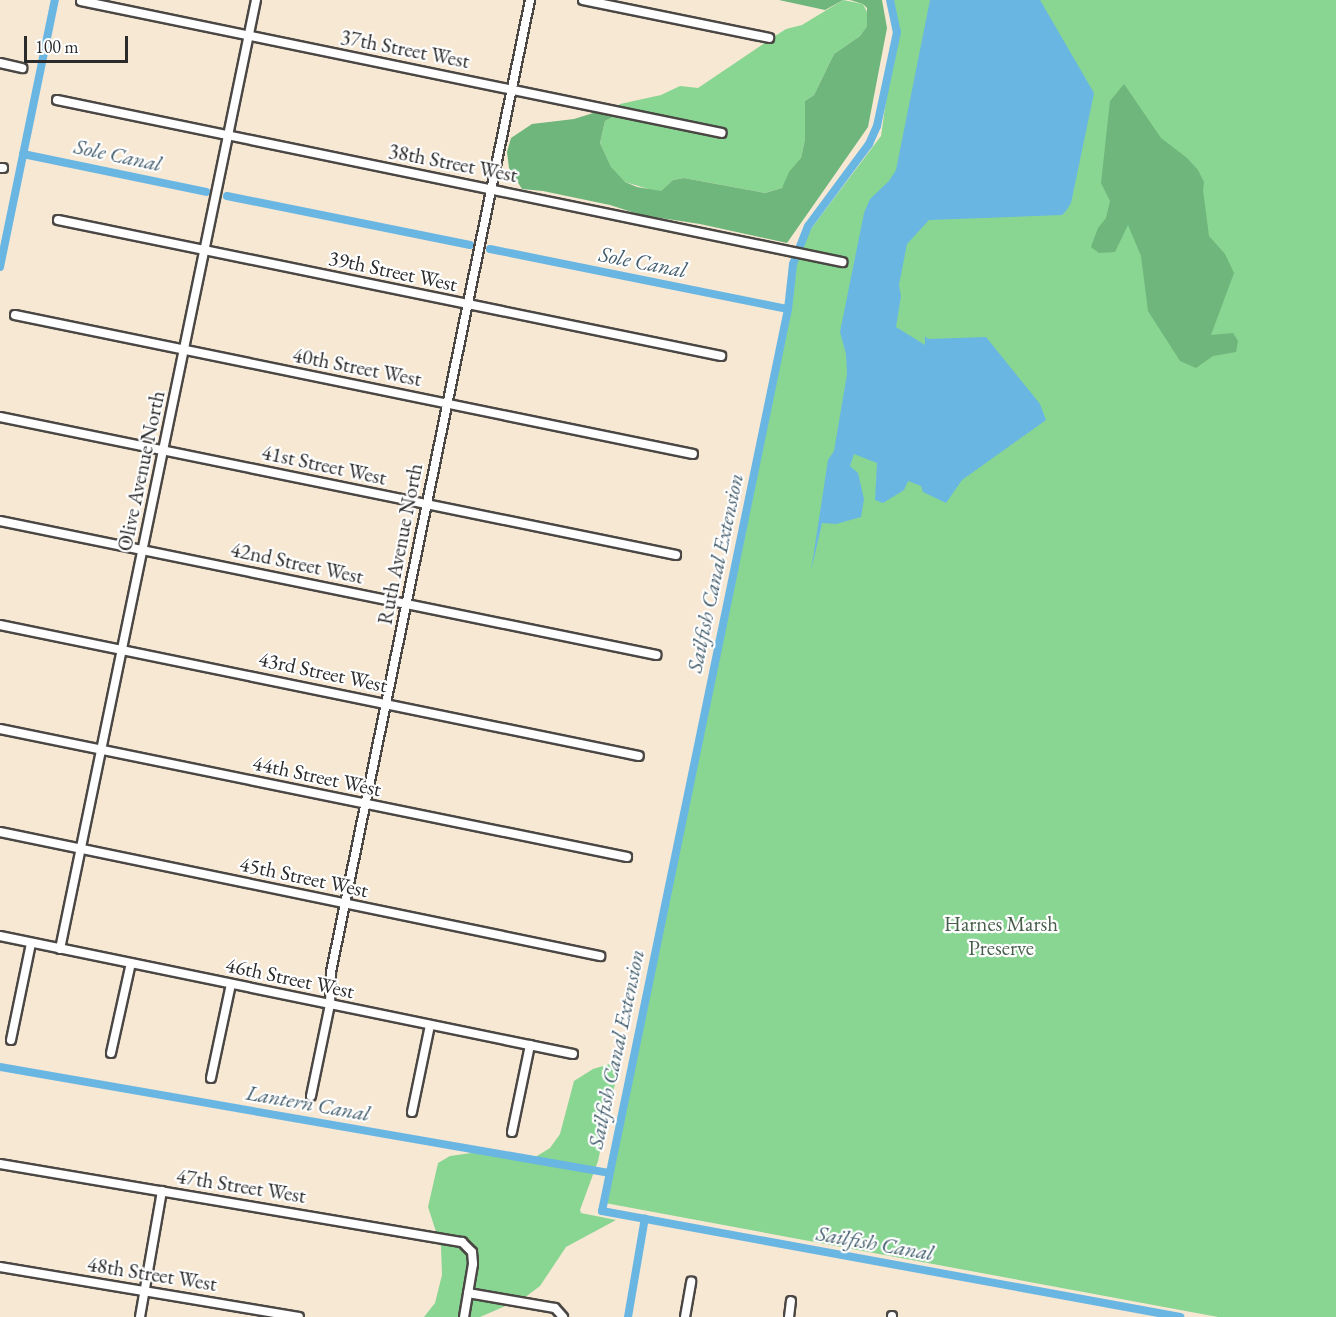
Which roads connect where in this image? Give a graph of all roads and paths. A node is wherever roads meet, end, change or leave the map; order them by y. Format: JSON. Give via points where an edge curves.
{"nodes":[{"id":1,"x":256,"y":0,"type":"edge"},
{"id":2,"x":530,"y":0,"type":"edge"},
{"id":3,"x":583,"y":0,"type":"edge"},
{"id":4,"x":81,"y":1,"type":"edge"},
{"id":5,"x":249,"y":36,"type":"junction"},
{"id":6,"x":769,"y":38,"type":"dead end"},
{"id":7,"x":0,"y":63,"type":"edge"},
{"id":8,"x":22,"y":68,"type":"dead end"},
{"id":9,"x":512,"y":89,"type":"junction"},
{"id":10,"x":57,"y":100,"type":"dead end"},
{"id":11,"x":722,"y":133,"type":"dead end"},
{"id":12,"x":228,"y":136,"type":"junction"},
{"id":13,"x":491,"y":189,"type":"junction"},
{"id":14,"x":58,"y":220,"type":"dead end"},
{"id":15,"x":205,"y":251,"type":"junction"},
{"id":16,"x":842,"y":262,"type":"dead end"},
{"id":17,"x":468,"y":304,"type":"junction"},
{"id":18,"x":15,"y":315,"type":"dead end"},
{"id":19,"x":184,"y":351,"type":"junction"},
{"id":20,"x":721,"y":356,"type":"dead end"},
{"id":21,"x":447,"y":404,"type":"junction"},
{"id":22,"x":0,"y":417,"type":"edge"},
{"id":23,"x":164,"y":450,"type":"junction"},
{"id":24,"x":693,"y":454,"type":"dead end"},
{"id":25,"x":426,"y":504,"type":"junction"},
{"id":26,"x":0,"y":521,"type":"edge"},
{"id":27,"x":143,"y":550,"type":"junction"},
{"id":28,"x":676,"y":555,"type":"dead end"},
{"id":29,"x":407,"y":604,"type":"junction"},
{"id":30,"x":0,"y":625,"type":"edge"},
{"id":31,"x":122,"y":650,"type":"junction"},
{"id":32,"x":656,"y":655,"type":"dead end"},
{"id":33,"x":387,"y":704,"type":"junction"},
{"id":34,"x":0,"y":729,"type":"edge"},
{"id":35,"x":101,"y":750,"type":"junction"},
{"id":36,"x":639,"y":756,"type":"dead end"},
{"id":37,"x":366,"y":803,"type":"junction"},
{"id":38,"x":0,"y":832,"type":"edge"},
{"id":39,"x":82,"y":850,"type":"junction"},
{"id":40,"x":627,"y":857,"type":"dead end"},
{"id":41,"x":345,"y":903,"type":"junction"},
{"id":42,"x":0,"y":936,"type":"edge"},
{"id":43,"x":31,"y":943,"type":"junction"},
{"id":44,"x":60,"y":949,"type":"junction"},
{"id":45,"x":600,"y":956,"type":"dead end"},
{"id":46,"x":131,"y":963,"type":"junction"},
{"id":47,"x":231,"y":984,"type":"junction"},
{"id":48,"x":330,"y":1004,"type":"junction"},
{"id":49,"x":430,"y":1024,"type":"junction"},
{"id":50,"x":11,"y":1040,"type":"dead end"},
{"id":51,"x":530,"y":1045,"type":"junction"},
{"id":52,"x":111,"y":1053,"type":"dead end"},
{"id":53,"x":573,"y":1054,"type":"dead end"},
{"id":54,"x":211,"y":1078,"type":"dead end"},
{"id":55,"x":311,"y":1096,"type":"dead end"},
{"id":56,"x":412,"y":1112,"type":"dead end"},
{"id":57,"x":512,"y":1132,"type":"dead end"},
{"id":58,"x":0,"y":1164,"type":"edge"},
{"id":59,"x":162,"y":1191,"type":"junction"},
{"id":60,"x":0,"y":1267,"type":"edge"},
{"id":61,"x":691,"y":1282,"type":"dead end"},
{"id":62,"x":145,"y":1291,"type":"junction"},
{"id":63,"x":468,"y":1293,"type":"junction"},
{"id":64,"x":791,"y":1301,"type":"dead end"},
{"id":65,"x":140,"y":1317,"type":"edge"},
{"id":66,"x":299,"y":1317,"type":"edge"},
{"id":67,"x":464,"y":1317,"type":"edge"},
{"id":68,"x":563,"y":1317,"type":"edge"},
{"id":69,"x":685,"y":1317,"type":"edge"},
{"id":70,"x":789,"y":1317,"type":"edge"}],
"edges":[{"from":1,"to":5,"type":"street","name":"Olive Avenue North"},
{"from":2,"to":9,"type":"street","name":"Ruth Avenue North"},
{"from":3,"to":6,"type":"street"},
{"from":4,"to":5,"type":"street","name":"37th Street West"},
{"from":5,"to":9,"type":"street","name":"37th Street West"},
{"from":5,"to":12,"type":"street","name":"Olive Avenue North"},
{"from":7,"to":8,"type":"street"},
{"from":9,"to":11,"type":"street","name":"37th Street West"},
{"from":9,"to":13,"type":"street","name":"Ruth Avenue North"},
{"from":10,"to":12,"type":"street","name":"38th Street West"},
{"from":12,"to":13,"type":"street","name":"38th Street West"},
{"from":12,"to":15,"type":"street","name":"Olive Avenue North"},
{"from":13,"to":16,"type":"street","name":"38th Street West"},
{"from":13,"to":17,"type":"street","name":"Ruth Avenue North"},
{"from":14,"to":15,"type":"street","name":"39th Street West"},
{"from":15,"to":17,"type":"street","name":"39th Street West"},
{"from":15,"to":19,"type":"street","name":"Olive Avenue North"},
{"from":17,"to":20,"type":"street","name":"39th Street West"},
{"from":17,"to":21,"type":"street","name":"Ruth Avenue North"},
{"from":18,"to":19,"type":"street","name":"40th Street West"},
{"from":19,"to":21,"type":"street","name":"40th Street West"},
{"from":19,"to":23,"type":"street","name":"Olive Avenue North"},
{"from":21,"to":24,"type":"street","name":"40th Street West"},
{"from":21,"to":25,"type":"street","name":"Ruth Avenue North"},
{"from":22,"to":23,"type":"street","name":"41st Street West"},
{"from":23,"to":25,"type":"street","name":"41st Street West"},
{"from":23,"to":27,"type":"street","name":"Olive Avenue North"},
{"from":25,"to":28,"type":"street","name":"41st Street West"},
{"from":25,"to":29,"type":"street","name":"Ruth Avenue North"},
{"from":26,"to":27,"type":"street","name":"42nd Street West"},
{"from":27,"to":29,"type":"street","name":"42nd Street West"},
{"from":27,"to":31,"type":"street","name":"Olive Avenue North"},
{"from":29,"to":32,"type":"street","name":"42nd Street West"},
{"from":29,"to":33,"type":"street","name":"Ruth Avenue North"},
{"from":30,"to":31,"type":"street","name":"43rd Street West"},
{"from":31,"to":33,"type":"street","name":"43rd Street West"},
{"from":31,"to":35,"type":"street","name":"Olive Avenue North"},
{"from":33,"to":36,"type":"street","name":"43rd Street West"},
{"from":33,"to":37,"type":"street","name":"Ruth Avenue North"},
{"from":34,"to":35,"type":"street","name":"44th Street West"},
{"from":35,"to":37,"type":"street","name":"44th Street West"},
{"from":35,"to":39,"type":"street","name":"Olive Avenue North"},
{"from":37,"to":40,"type":"street","name":"44th Street West"},
{"from":37,"to":41,"type":"street","name":"Ruth Avenue North"},
{"from":38,"to":39,"type":"street","name":"45th Street West"},
{"from":39,"to":41,"type":"street","name":"45th Street West"},
{"from":39,"to":44,"type":"street","name":"Olive Avenue North"},
{"from":41,"to":45,"type":"street","name":"45th Street West"},
{"from":41,"to":48,"type":"street","name":"Ruth Avenue North","via":[[331,972]]},
{"from":42,"to":43,"type":"street","name":"46th Street West"},
{"from":43,"to":44,"type":"street","name":"46th Street West"},
{"from":43,"to":50,"type":"street"},
{"from":44,"to":46,"type":"street","name":"46th Street West"},
{"from":46,"to":47,"type":"street","name":"46th Street West"},
{"from":46,"to":52,"type":"street"},
{"from":47,"to":48,"type":"street","name":"46th Street West"},
{"from":47,"to":54,"type":"street"},
{"from":48,"to":49,"type":"street","name":"46th Street West"},
{"from":48,"to":55,"type":"street","name":"Ruth Avenue North"},
{"from":49,"to":51,"type":"street","name":"46th Street West"},
{"from":49,"to":56,"type":"street"},
{"from":51,"to":53,"type":"street","name":"46th Street West"},
{"from":51,"to":57,"type":"street"},
{"from":58,"to":59,"type":"street","name":"47th Street West"},
{"from":59,"to":62,"type":"street"},
{"from":59,"to":63,"type":"street","name":"47th Street West","via":[[454,1239],[472,1252]]},
{"from":60,"to":62,"type":"street","name":"48th Street West"},
{"from":61,"to":69,"type":"street"},
{"from":62,"to":65,"type":"street"},
{"from":62,"to":66,"type":"street","name":"48th Street West"},
{"from":63,"to":67,"type":"street"},
{"from":63,"to":68,"type":"street","via":[[555,1308]]},
{"from":64,"to":70,"type":"street"}]}
